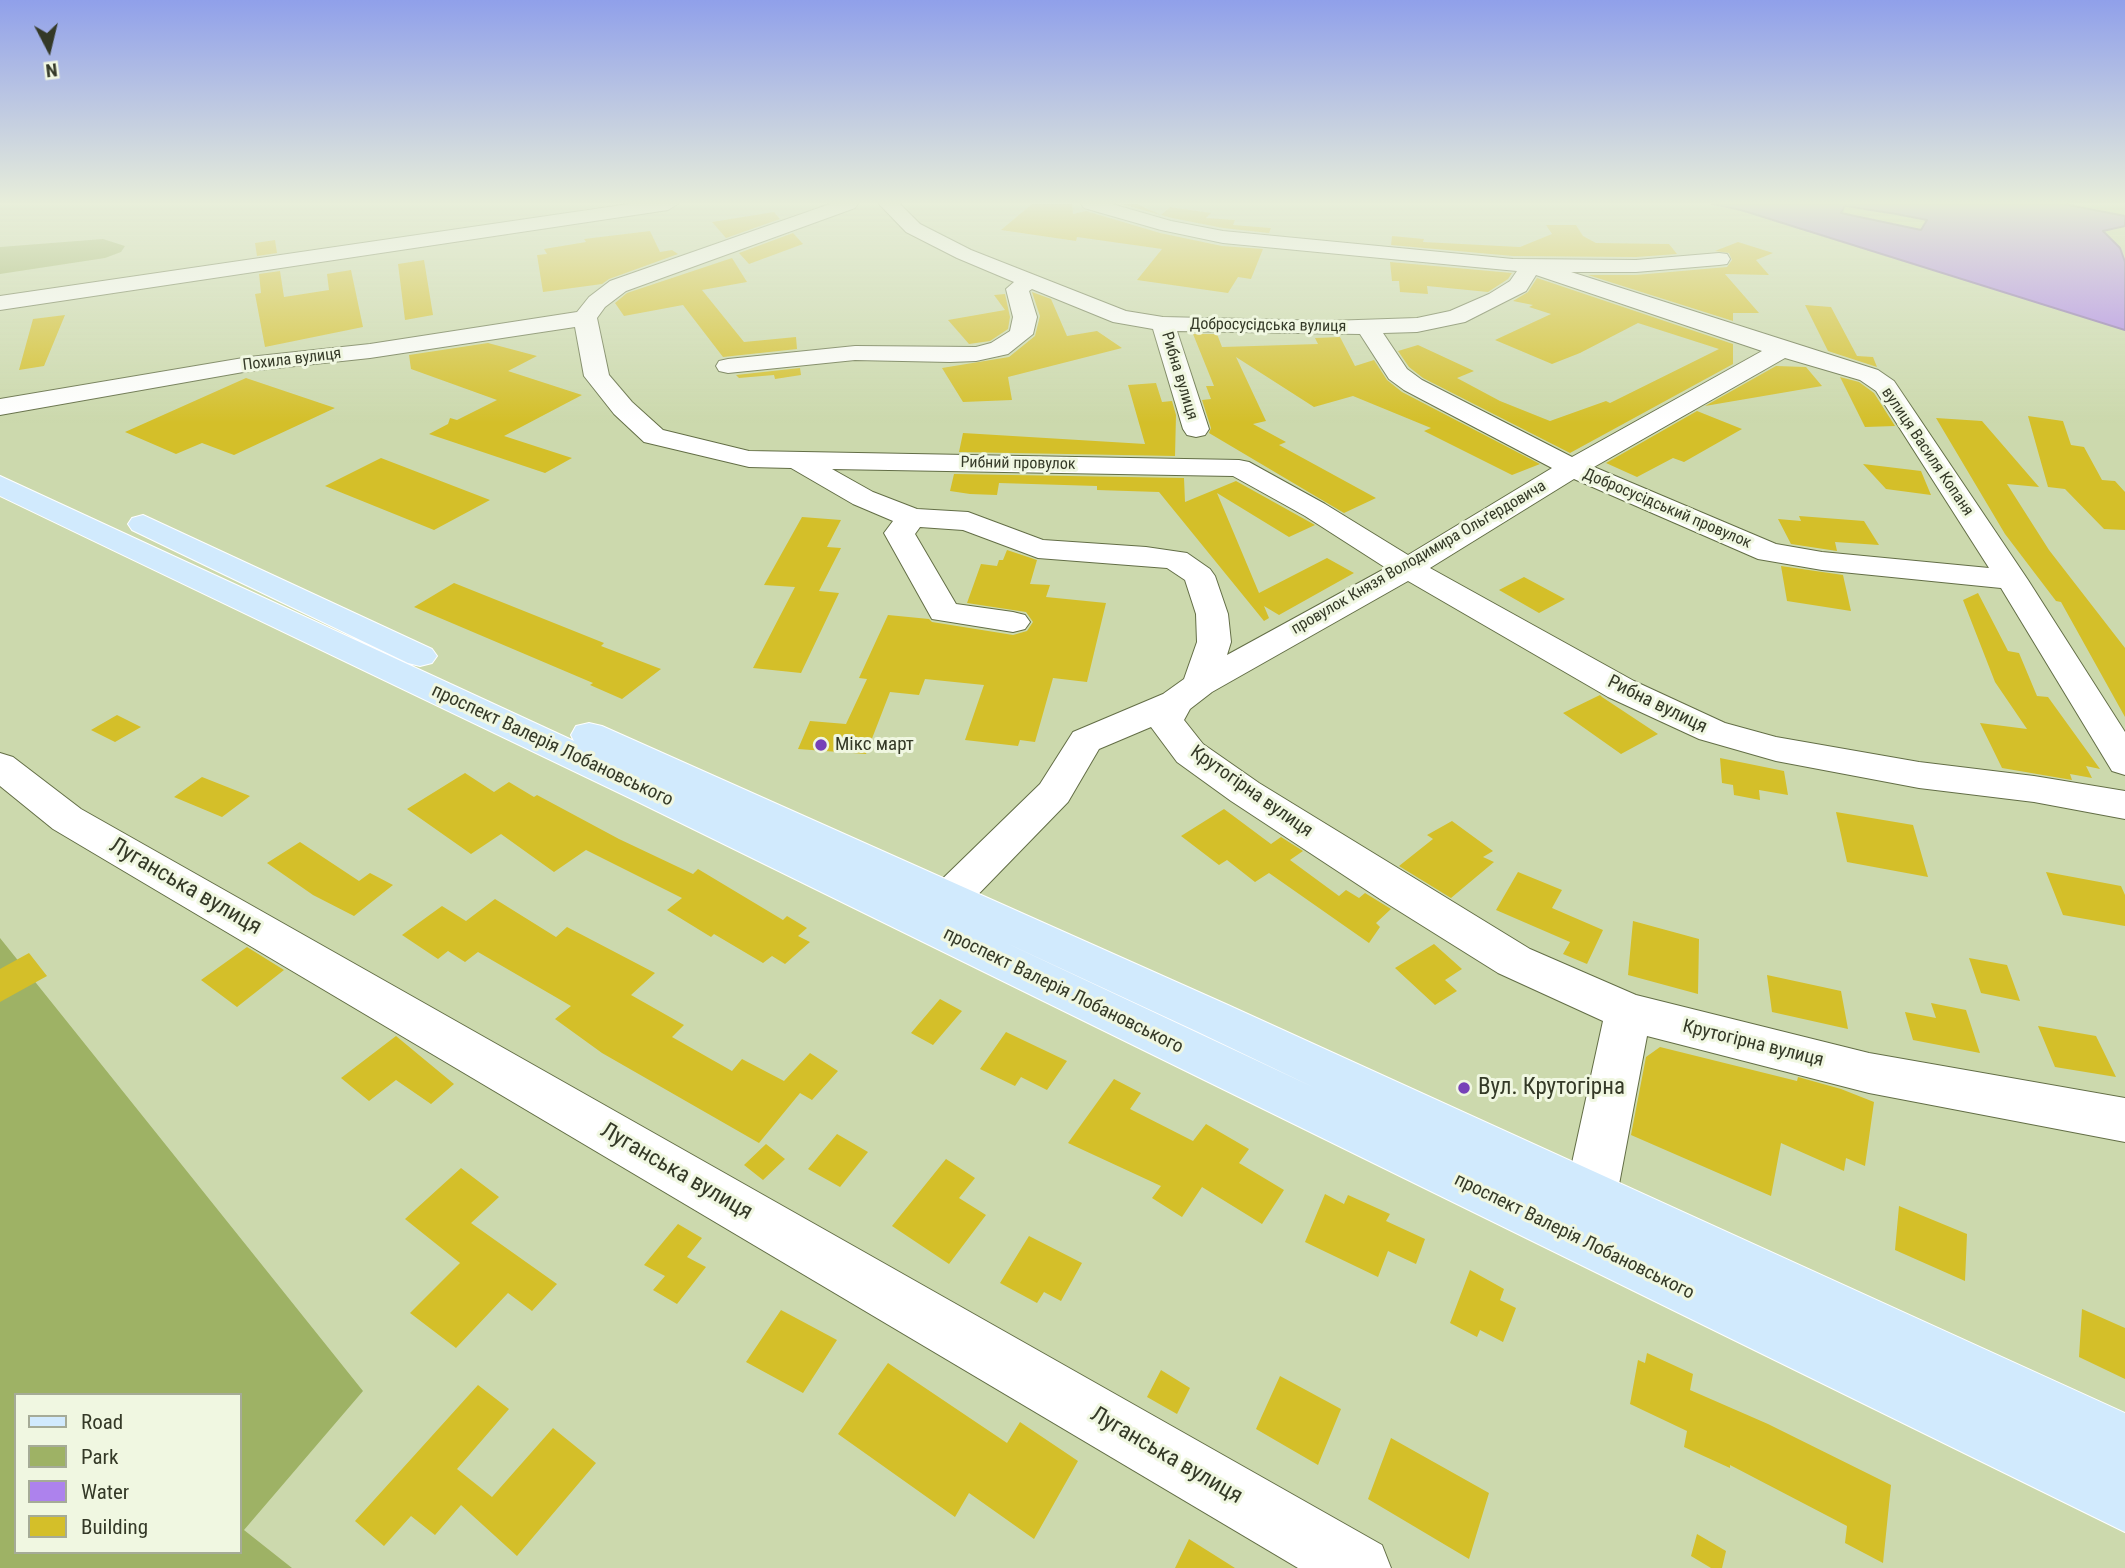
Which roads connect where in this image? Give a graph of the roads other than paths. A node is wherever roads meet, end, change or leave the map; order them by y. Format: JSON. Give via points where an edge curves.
{"nodes":[{"id":1,"x":174,"y":277,"type":"edge"},
{"id":2,"x":643,"y":277,"type":"edge"},
{"id":3,"x":1021,"y":277,"type":"edge"},
{"id":4,"x":1524,"y":277,"type":"edge"},
{"id":5,"x":1565,"y":277,"type":"edge"},
{"id":6,"x":1662,"y":277,"type":"edge"},
{"id":7,"x":1030,"y":281,"type":"junction"},
{"id":8,"x":1670,"y":283,"type":"dead end"},
{"id":9,"x":1689,"y":296,"type":"dead end"},
{"id":10,"x":0,"y":303,"type":"edge"},
{"id":11,"x":585,"y":318,"type":"junction"},
{"id":12,"x":1163,"y":324,"type":"junction"},
{"id":13,"x":1368,"y":328,"type":"junction"},
{"id":14,"x":1727,"y":330,"type":"junction"},
{"id":15,"x":1783,"y":349,"type":"junction"},
{"id":16,"x":728,"y":366,"type":"dead end"},
{"id":17,"x":0,"y":407,"type":"edge"},
{"id":18,"x":1196,"y":429,"type":"dead end"},
{"id":19,"x":0,"y":458,"type":"edge"},
{"id":20,"x":797,"y":461,"type":"junction"},
{"id":21,"x":1239,"y":468,"type":"joint"},
{"id":22,"x":1572,"y":468,"type":"junction"},
{"id":23,"x":0,"y":485,"type":"edge"},
{"id":24,"x":912,"y":518,"type":"junction"},
{"id":25,"x":1408,"y":568,"type":"junction"},
{"id":26,"x":2012,"y":580,"type":"junction"},
{"id":27,"x":1013,"y":622,"type":"dead end"},
{"id":28,"x":1188,"y":693,"type":"junction"},
{"id":29,"x":2125,"y":762,"type":"edge"},
{"id":30,"x":0,"y":766,"type":"edge"},
{"id":31,"x":2125,"y":805,"type":"edge"},
{"id":32,"x":948,"y":899,"type":"junction"},
{"id":33,"x":1628,"y":1012,"type":"junction"},
{"id":34,"x":2125,"y":1120,"type":"edge"},
{"id":35,"x":1591,"y":1195,"type":"junction"},
{"id":36,"x":2125,"y":1444,"type":"edge"},
{"id":37,"x":2125,"y":1501,"type":"edge"},
{"id":38,"x":1359,"y":1568,"type":"edge"}],
"edges":[{"from":1,"to":10,"type":"street"},
{"from":2,"to":11,"type":"street","via":[[618,286]]},
{"from":3,"to":7,"type":"street","name":"Добросусідська вулиця"},
{"from":4,"to":13,"type":"street","name":"Добросусідська вулиця","via":[[1497,299],[1457,317]]},
{"from":5,"to":14,"type":"street","name":"вулиця Василя Копаня"},
{"from":6,"to":8,"type":"street"},
{"from":7,"to":12,"type":"street","name":"Добросусідська вулиця","via":[[1121,317]]},
{"from":7,"to":16,"type":"street","via":[[1017,289],[1025,317],[1021,334],[999,349],[950,355],[855,353]]},
{"from":9,"to":14,"type":"street"},
{"from":11,"to":17,"type":"street","name":"Похила вулиця","via":[[370,351],[249,364]]},
{"from":11,"to":20,"type":"street","name":"Крутогірна вулиця","via":[[597,376],[654,436],[749,458]]},
{"from":12,"to":13,"type":"street","name":"Добросусідська вулиця"},
{"from":12,"to":18,"type":"street","name":"Рибна вулиця"},
{"from":13,"to":22,"type":"street","name":"Добросусідський провулок","via":[[1398,374],[1413,385]]},
{"from":14,"to":15,"type":"street","name":"вулиця Василя Копаня"},
{"from":15,"to":22,"type":"street","name":"провулок Князя Володимира Ольґердовича"},
{"from":15,"to":26,"type":"street","name":"вулиця Василя Копаня","via":[[1869,375],[1885,386]]},
{"from":19,"to":32,"type":"main road","name":"проспект Валерія Лобановського"},
{"from":20,"to":21,"type":"street","name":"Рибний провулок"},
{"from":20,"to":24,"type":"street","name":"Крутогірна вулиця","via":[[863,498]]},
{"from":21,"to":25,"type":"street","name":"Рибна вулиця"},
{"from":22,"to":25,"type":"street","name":"провулок Князя Володимира Ольґердовича"},
{"from":22,"to":26,"type":"street","name":"Добросусідський провулок","via":[[1769,552]]},
{"from":23,"to":37,"type":"main road","name":"проспект Валерія Лобановського"},
{"from":24,"to":27,"type":"street","via":[[899,533],[943,612]]},
{"from":24,"to":28,"type":"street","name":"Крутогірна вулиця","via":[[968,522],[1038,549],[1176,560],[1199,576],[1212,614],[1214,642]]},
{"from":25,"to":28,"type":"street","name":"провулок Князя Володимира Ольґердовича"},
{"from":25,"to":31,"type":"street","name":"Рибна вулиця","via":[[1621,689],[1712,731],[1776,749]]},
{"from":26,"to":29,"type":"street","name":"вулиця Василя Копаня"},
{"from":28,"to":32,"type":"street","name":"провулок Князя Володимира Ольґердовича","via":[[1086,741],[1054,793]]},
{"from":28,"to":33,"type":"street","name":"Крутогірна вулиця","via":[[1165,721],[1190,752],[1245,792],[1514,961]]},
{"from":30,"to":38,"type":"street","name":"Луганська вулиця","via":[[67,819]]},
{"from":32,"to":35,"type":"main road","name":"проспект Валерія Лобановського"},
{"from":33,"to":34,"type":"street","name":"Крутогірна вулиця","via":[[1869,1073]]},
{"from":33,"to":35,"type":"street"},
{"from":35,"to":36,"type":"main road","name":"проспект Валерія Лобановського"}]}
